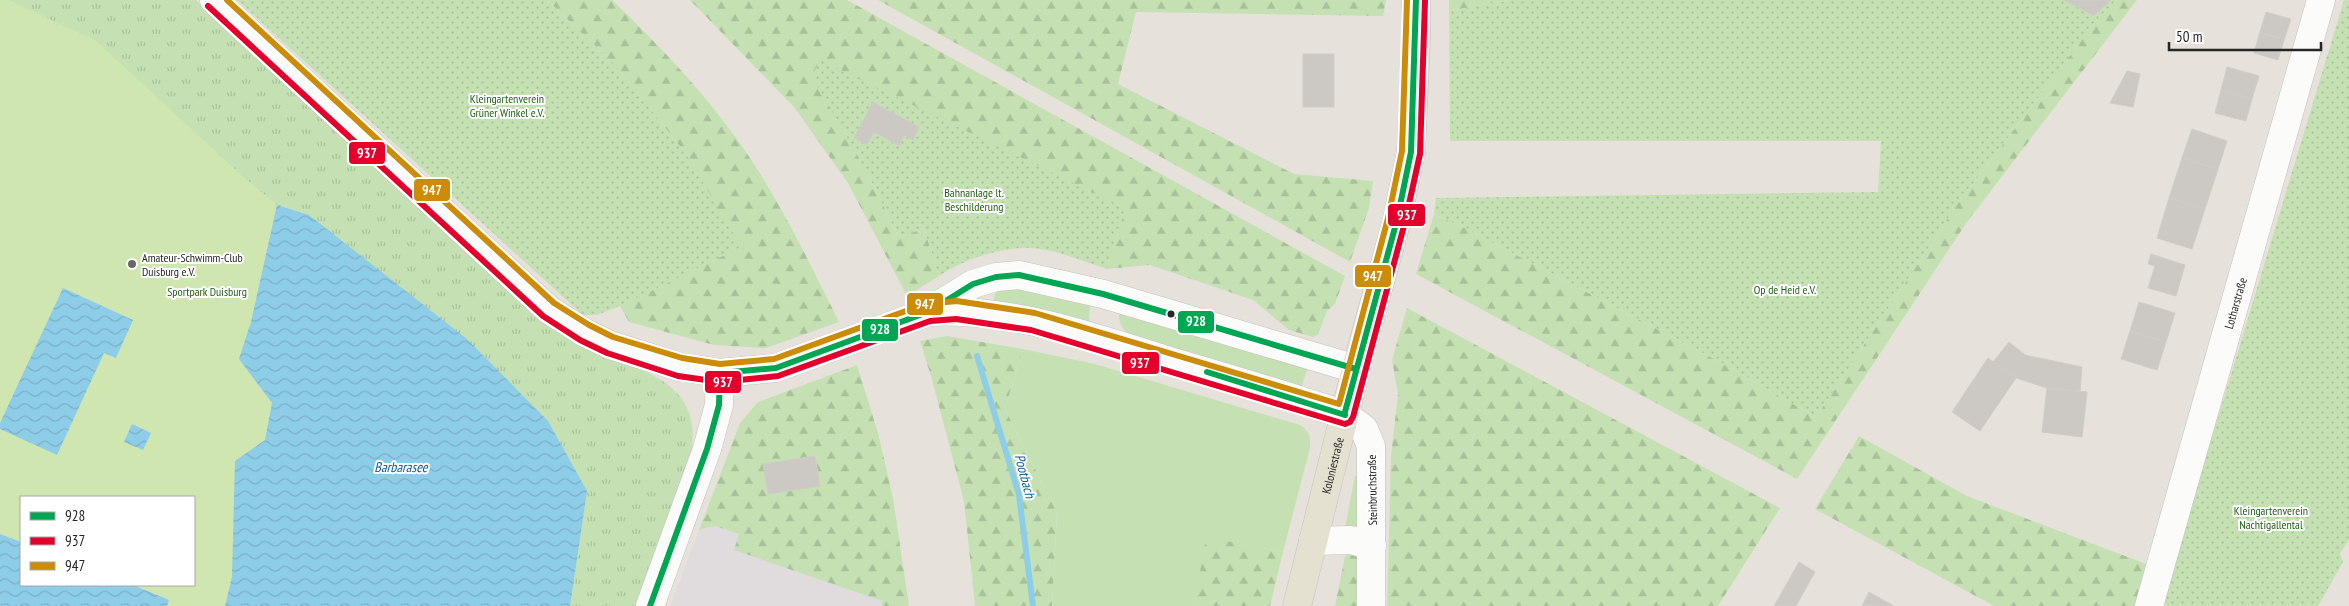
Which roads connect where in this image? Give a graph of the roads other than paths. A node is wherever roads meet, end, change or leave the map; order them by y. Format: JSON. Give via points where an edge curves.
{"nodes":[{"id":1,"x":214,"y":0,"type":"edge"},
{"id":2,"x":1416,"y":0,"type":"edge"},
{"id":3,"x":2321,"y":0,"type":"edge"},
{"id":4,"x":928,"y":312,"type":"junction"},
{"id":5,"x":1356,"y":369,"type":"junction"},
{"id":6,"x":720,"y":373,"type":"junction"},
{"id":7,"x":1344,"y":414,"type":"junction"},
{"id":8,"x":1313,"y":541,"type":"junction"},
{"id":9,"x":1372,"y":546,"type":"junction"},
{"id":10,"x":650,"y":606,"type":"edge"},
{"id":11,"x":1297,"y":606,"type":"edge"},
{"id":12,"x":1371,"y":606,"type":"edge"},
{"id":13,"x":2149,"y":606,"type":"edge"}],
"edges":[{"from":1,"to":6,"type":"street","via":[[550,310],[610,346],[680,367]]},
{"from":2,"to":5,"type":"main road","name":"Koloniestraße","via":[[1411,152],[1397,220]]},
{"from":3,"to":13,"type":"street","name":"Lotharstraße"},
{"from":4,"to":5,"type":"street","via":[[974,284],[996,277],[1019,275],[1104,294]]},
{"from":4,"to":6,"type":"street","via":[[776,368]]},
{"from":4,"to":7,"type":"street","name":"Steinbruchstraße","via":[[956,310],[1033,321]]},
{"from":5,"to":7,"type":"main road","name":"Koloniestraße"},
{"from":6,"to":10,"type":"street","via":[[719,405],[707,449]]},
{"from":7,"to":8,"type":"main road","name":"Koloniestraße"},
{"from":7,"to":9,"type":"street","name":"Steinbruchstraße","via":[[1364,429],[1371,446]]},
{"from":8,"to":9,"type":"street","name":"Steinbruchstraße","via":[[1351,540]]},
{"from":8,"to":11,"type":"main road","name":"Koloniestraße"},
{"from":9,"to":12,"type":"street","name":"Steinbruchstraße"}]}
